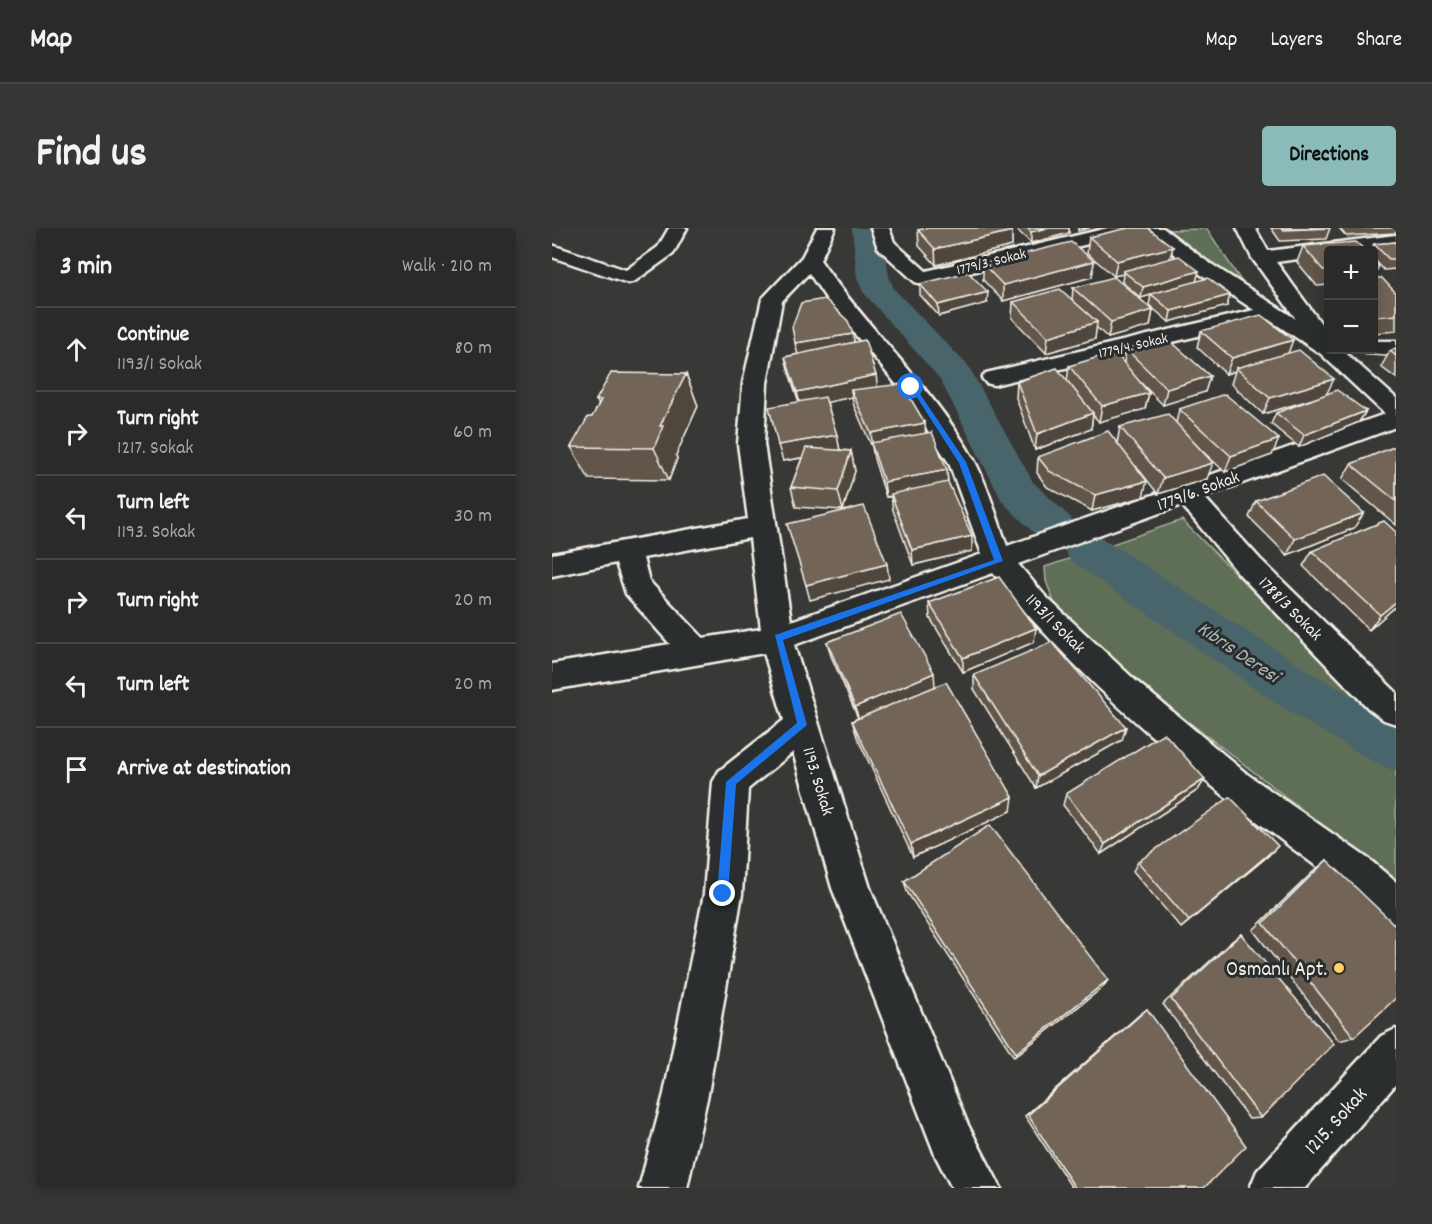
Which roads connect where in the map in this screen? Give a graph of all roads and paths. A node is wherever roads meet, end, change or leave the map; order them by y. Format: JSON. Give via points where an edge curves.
{"nodes":[{"id":1,"x":678,"y":228,"type":"edge"},
{"id":2,"x":826,"y":228,"type":"edge"},
{"id":3,"x":880,"y":228,"type":"edge"},
{"id":4,"x":1131,"y":228,"type":"edge"},
{"id":5,"x":1151,"y":228,"type":"edge"},
{"id":6,"x":1246,"y":228,"type":"edge"},
{"id":7,"x":1396,"y":241,"type":"edge"},
{"id":8,"x":552,"y":251,"type":"edge"},
{"id":9,"x":1262,"y":258,"type":"junction"},
{"id":10,"x":810,"y":260,"type":"junction"},
{"id":11,"x":1272,"y":312,"type":"junction"},
{"id":12,"x":1324,"y":342,"type":"edge"},
{"id":13,"x":1324,"y":346,"type":"edge"},
{"id":14,"x":1378,"y":348,"type":"edge"},
{"id":15,"x":1396,"y":348,"type":"edge"},
{"id":16,"x":1334,"y":354,"type":"edge"},
{"id":17,"x":994,"y":378,"type":"dead end"},
{"id":18,"x":1396,"y":411,"type":"edge"},
{"id":19,"x":1396,"y":419,"type":"edge"},
{"id":20,"x":1192,"y":500,"type":"dead end"},
{"id":21,"x":762,"y":526,"type":"junction"},
{"id":22,"x":627,"y":551,"type":"junction"},
{"id":23,"x":999,"y":561,"type":"junction"},
{"id":24,"x":552,"y":565,"type":"edge"},
{"id":25,"x":778,"y":638,"type":"junction"},
{"id":26,"x":696,"y":652,"type":"junction"},
{"id":27,"x":552,"y":677,"type":"edge"},
{"id":28,"x":1396,"y":710,"type":"edge"},
{"id":29,"x":802,"y":725,"type":"junction"},
{"id":30,"x":1396,"y":907,"type":"edge"},
{"id":31,"x":1396,"y":1052,"type":"edge"},
{"id":32,"x":663,"y":1188,"type":"edge"},
{"id":33,"x":977,"y":1188,"type":"edge"},
{"id":34,"x":1274,"y":1188,"type":"edge"}],
"edges":[{"from":1,"to":8,"type":"street","via":[[666,250],[628,278]]},
{"from":2,"to":10,"type":"street","name":"1193. Sokak"},
{"from":3,"to":4,"type":"street","name":"1779/3. Sokak","via":[[885,244],[922,278]]},
{"from":5,"to":11,"type":"street"},
{"from":6,"to":9,"type":"street"},
{"from":7,"to":9,"type":"street"},
{"from":9,"to":12,"type":"street"},
{"from":10,"to":21,"type":"street","name":"1193. Sokak","via":[[772,299],[755,383],[751,444]]},
{"from":10,"to":23,"type":"street","name":"1193/1 Sokak","via":[[837,300],[911,387],[962,462]]},
{"from":11,"to":13,"type":"street"},
{"from":11,"to":17,"type":"street","name":"1779/4. Sokak"},
{"from":14,"to":15,"type":"street"},
{"from":16,"to":18,"type":"street"},
{"from":19,"to":23,"type":"street","name":"1779/6. Sokak"},
{"from":20,"to":28,"type":"street","name":"1788/3 Sokak","via":[[1250,567]]},
{"from":21,"to":22,"type":"street"},
{"from":21,"to":25,"type":"street","name":"1193. Sokak"},
{"from":22,"to":24,"type":"street"},
{"from":22,"to":26,"type":"street","via":[[636,586]]},
{"from":23,"to":25,"type":"street","name":"1779/6. Sokak"},
{"from":23,"to":30,"type":"street","name":"1193/1 Sokak","via":[[1035,605],[1125,691],[1235,785],[1357,873]]},
{"from":25,"to":26,"type":"street","name":"1779/6. Sokak"},
{"from":25,"to":29,"type":"street","name":"1193. Sokak"},
{"from":26,"to":27,"type":"street","name":"1779/6. Sokak"},
{"from":29,"to":32,"type":"street","via":[[731,782],[723,894],[686,1094]]},
{"from":29,"to":33,"type":"street","name":"1193. Sokak","via":[[851,888],[952,1141]]},
{"from":31,"to":34,"type":"street","name":"1215. Sokak"}]}
